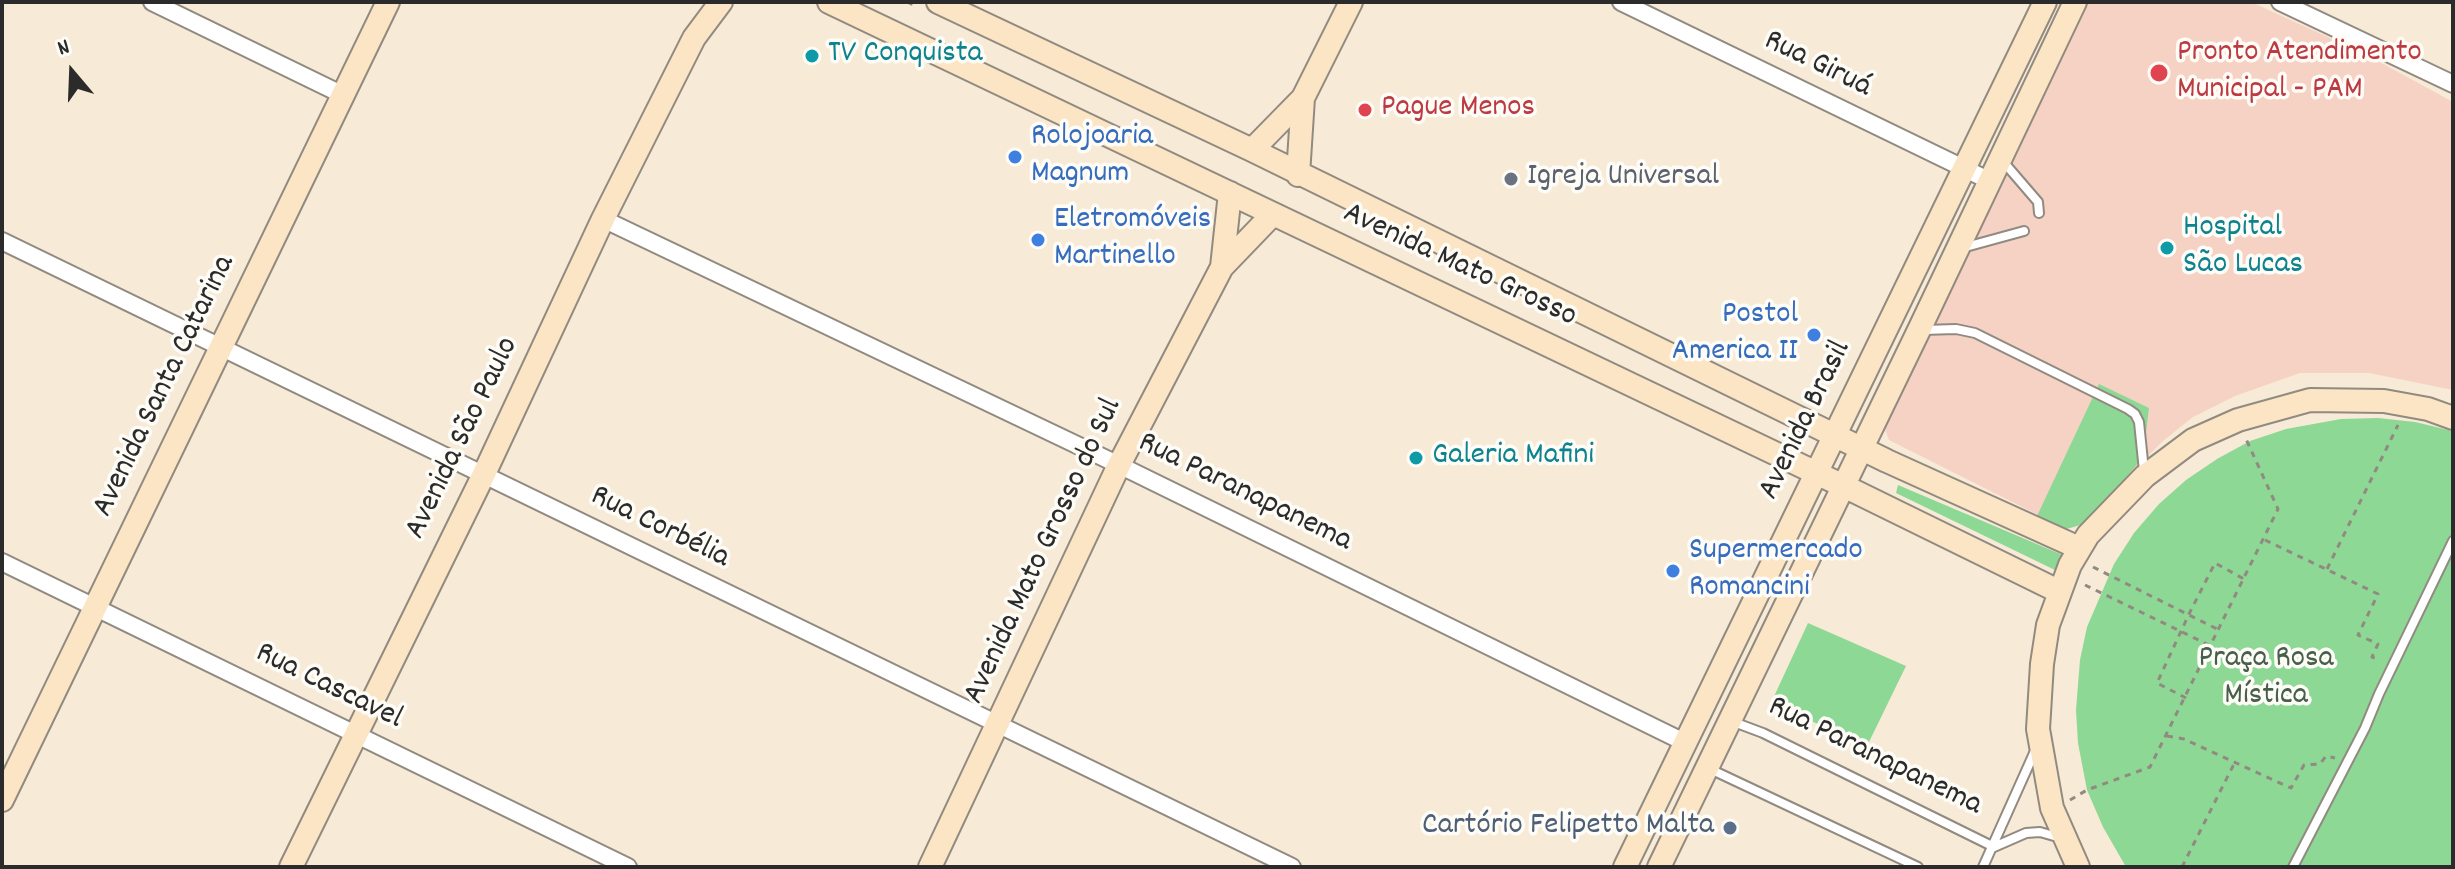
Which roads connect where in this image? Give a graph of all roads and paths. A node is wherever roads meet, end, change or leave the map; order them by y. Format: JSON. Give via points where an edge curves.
{"nodes":[{"id":1,"x":152,"y":2,"type":"edge"},
{"id":2,"x":388,"y":2,"type":"edge"},
{"id":3,"x":705,"y":2,"type":"edge"},
{"id":4,"x":721,"y":2,"type":"edge"},
{"id":5,"x":829,"y":2,"type":"edge"},
{"id":6,"x":938,"y":2,"type":"edge"},
{"id":7,"x":1351,"y":2,"type":"edge"},
{"id":8,"x":1621,"y":2,"type":"edge"},
{"id":9,"x":2045,"y":2,"type":"edge"},
{"id":10,"x":2075,"y":2,"type":"edge"},
{"id":11,"x":2280,"y":2,"type":"edge"},
{"id":12,"x":694,"y":38,"type":"junction"},
{"id":13,"x":2453,"y":84,"type":"edge"},
{"id":14,"x":341,"y":94,"type":"junction"},
{"id":15,"x":1303,"y":98,"type":"junction"},
{"id":16,"x":1252,"y":150,"type":"junction"},
{"id":17,"x":1999,"y":157,"type":"junction"},
{"id":18,"x":1964,"y":168,"type":"junction"},
{"id":19,"x":1298,"y":175,"type":"junction"},
{"id":20,"x":1988,"y":180,"type":"junction"},
{"id":21,"x":1230,"y":193,"type":"junction"},
{"id":22,"x":2039,"y":213,"type":"dead end"},
{"id":23,"x":1273,"y":214,"type":"junction"},
{"id":24,"x":603,"y":219,"type":"junction"},
{"id":25,"x":2024,"y":231,"type":"dead end"},
{"id":26,"x":2,"y":241,"type":"edge"},
{"id":27,"x":1958,"y":249,"type":"junction"},
{"id":28,"x":1222,"y":267,"type":"junction"},
{"id":29,"x":1919,"y":330,"type":"junction"},
{"id":30,"x":221,"y":347,"type":"junction"},
{"id":31,"x":2453,"y":418,"type":"edge"},
{"id":32,"x":2238,"y":420,"type":"junction"},
{"id":33,"x":2400,"y":420,"type":"dead end"},
{"id":34,"x":1836,"y":436,"type":"junction"},
{"id":35,"x":1861,"y":448,"type":"junction"},
{"id":36,"x":1119,"y":465,"type":"junction"},
{"id":37,"x":1817,"y":473,"type":"junction"},
{"id":38,"x":484,"y":474,"type":"junction"},
{"id":39,"x":2145,"y":476,"type":"junction"},
{"id":40,"x":1843,"y":485,"type":"junction"},
{"id":41,"x":2263,"y":539,"type":"junction"},
{"id":42,"x":2453,"y":541,"type":"edge"},
{"id":43,"x":2,"y":562,"type":"edge"},
{"id":44,"x":2070,"y":569,"type":"junction"},
{"id":45,"x":2327,"y":569,"type":"junction"},
{"id":46,"x":2244,"y":579,"type":"junction"},
{"id":47,"x":95,"y":606,"type":"junction"},
{"id":48,"x":2189,"y":614,"type":"junction"},
{"id":49,"x":2182,"y":630,"type":"junction"},
{"id":50,"x":2219,"y":630,"type":"junction"},
{"id":51,"x":2211,"y":646,"type":"junction"},
{"id":52,"x":2393,"y":667,"type":"junction"},
{"id":53,"x":2186,"y":698,"type":"junction"},
{"id":54,"x":1730,"y":720,"type":"junction"},
{"id":55,"x":999,"y":725,"type":"junction"},
{"id":56,"x":356,"y":733,"type":"junction"},
{"id":57,"x":2167,"y":736,"type":"junction"},
{"id":58,"x":1684,"y":742,"type":"junction"},
{"id":59,"x":2039,"y":743,"type":"junction"},
{"id":60,"x":2349,"y":760,"type":"junction"},
{"id":61,"x":2234,"y":764,"type":"junction"},
{"id":62,"x":1706,"y":767,"type":"junction"},
{"id":63,"x":2,"y":800,"type":"edge"},
{"id":64,"x":2064,"y":803,"type":"dead end"},
{"id":65,"x":2065,"y":839,"type":"junction"},
{"id":66,"x":1994,"y":847,"type":"junction"},
{"id":67,"x":291,"y":867,"type":"edge"},
{"id":68,"x":628,"y":867,"type":"edge"},
{"id":69,"x":930,"y":867,"type":"edge"},
{"id":70,"x":1292,"y":867,"type":"edge"},
{"id":71,"x":1625,"y":867,"type":"edge"},
{"id":72,"x":1659,"y":867,"type":"edge"},
{"id":73,"x":1918,"y":867,"type":"edge"},
{"id":74,"x":1983,"y":867,"type":"edge"},
{"id":75,"x":2078,"y":867,"type":"edge"},
{"id":76,"x":2182,"y":867,"type":"edge"},
{"id":77,"x":2293,"y":867,"type":"edge"}],
"edges":[{"from":1,"to":14,"type":"street"},
{"from":2,"to":14,"type":"main road","name":"Avenida Santa Catarina"},
{"from":3,"to":12,"type":"main road","name":"Avenida São Paulo"},
{"from":4,"to":12,"type":"main road","name":"Avenida São Paulo"},
{"from":5,"to":21,"type":"main road","name":"Avenida Mato Grosso"},
{"from":6,"to":16,"type":"main road","name":"Avenida Mato Grosso"},
{"from":7,"to":15,"type":"main road"},
{"from":8,"to":18,"type":"street","name":"Rua Giruá"},
{"from":9,"to":18,"type":"main road","name":"Avenida Brasil"},
{"from":10,"to":17,"type":"main road","name":"Avenida Brasil"},
{"from":11,"to":13,"type":"street"},
{"from":12,"to":24,"type":"main road","name":"Avenida São Paulo"},
{"from":14,"to":30,"type":"main road","name":"Avenida Santa Catarina"},
{"from":15,"to":16,"type":"main road"},
{"from":15,"to":19,"type":"main road"},
{"from":16,"to":19,"type":"main road","name":"Avenida Mato Grosso"},
{"from":17,"to":20,"type":"main road","name":"Avenida Brasil"},
{"from":17,"to":22,"type":"lane","via":[[2038,202]]},
{"from":18,"to":20,"type":"street","name":"Rua Giruá"},
{"from":18,"to":34,"type":"main road","name":"Avenida Brasil"},
{"from":19,"to":34,"type":"main road","name":"Avenida Mato Grosso"},
{"from":20,"to":27,"type":"main road","name":"Avenida Brasil"},
{"from":21,"to":23,"type":"main road","name":"Avenida Mato Grosso"},
{"from":21,"to":28,"type":"main road"},
{"from":23,"to":28,"type":"main road"},
{"from":23,"to":37,"type":"main road","name":"Avenida Mato Grosso"},
{"from":24,"to":36,"type":"street","name":"Rua Paranapanema"},
{"from":24,"to":38,"type":"main road","name":"Avenida São Paulo"},
{"from":25,"to":27,"type":"lane"},
{"from":26,"to":30,"type":"street","name":"Rua Corbélia"},
{"from":27,"to":29,"type":"main road","name":"Avenida Brasil"},
{"from":28,"to":36,"type":"main road","name":"Avenida Mato Grosso do Sul"},
{"from":29,"to":35,"type":"main road","name":"Avenida Brasil"},
{"from":29,"to":39,"type":"lane","via":[[1975,333],[2128,409],[2139,422]]},
{"from":30,"to":38,"type":"street","name":"Rua Corbélia"},
{"from":30,"to":47,"type":"main road","name":"Avenida Santa Catarina"},
{"from":31,"to":32,"type":"main road","via":[[2384,401],[2310,400]]},
{"from":32,"to":39,"type":"main road","via":[[2193,440]]},
{"from":32,"to":41,"type":"path","via":[[2278,509]]},
{"from":33,"to":45,"type":"path"},
{"from":34,"to":35,"type":"main road","name":"Avenida Mato Grosso"},
{"from":34,"to":37,"type":"main road","name":"Avenida Brasil"},
{"from":35,"to":40,"type":"main road","name":"Avenida Brasil"},
{"from":35,"to":44,"type":"main road","name":"Avenida Mato Grosso"},
{"from":36,"to":55,"type":"main road","name":"Avenida Mato Grosso do Sul"},
{"from":36,"to":58,"type":"street","name":"Rua Paranapanema"},
{"from":37,"to":40,"type":"main road","name":"Avenida Mato Grosso"},
{"from":37,"to":58,"type":"main road","name":"Avenida Brasil"},
{"from":38,"to":55,"type":"street","name":"Rua Corbélia"},
{"from":38,"to":56,"type":"main road","name":"Avenida São Paulo"},
{"from":39,"to":44,"type":"main road","via":[[2100,522]]},
{"from":40,"to":44,"type":"main road","name":"Avenida Mato Grosso"},
{"from":40,"to":54,"type":"main road","name":"Avenida Brasil"},
{"from":41,"to":45,"type":"path"},
{"from":41,"to":46,"type":"path"},
{"from":42,"to":52,"type":"lane"},
{"from":43,"to":47,"type":"street","name":"Rua Cascavel"},
{"from":44,"to":48,"type":"path"},
{"from":44,"to":49,"type":"path"},
{"from":44,"to":59,"type":"main road","via":[[2048,625]]},
{"from":45,"to":52,"type":"path","via":[[2378,594],[2358,635],[2378,644],[2372,657]]},
{"from":46,"to":48,"type":"path","via":[[2215,563]]},
{"from":46,"to":50,"type":"path"},
{"from":47,"to":56,"type":"street","name":"Rua Cascavel"},
{"from":47,"to":63,"type":"main road","name":"Avenida Santa Catarina"},
{"from":48,"to":49,"type":"path"},
{"from":48,"to":50,"type":"path"},
{"from":49,"to":51,"type":"path"},
{"from":49,"to":53,"type":"path","via":[[2157,683]]},
{"from":50,"to":51,"type":"path"},
{"from":51,"to":53,"type":"path"},
{"from":52,"to":60,"type":"lane"},
{"from":53,"to":57,"type":"path"},
{"from":54,"to":62,"type":"main road","name":"Avenida Brasil"},
{"from":54,"to":66,"type":"lane","name":"Rua Paranapanema"},
{"from":55,"to":69,"type":"main road","name":"Avenida Mato Grosso do Sul"},
{"from":55,"to":70,"type":"street","name":"Rua Corbélia"},
{"from":56,"to":67,"type":"main road","name":"Avenida São Paulo"},
{"from":56,"to":68,"type":"street","name":"Rua Cascavel"},
{"from":57,"to":61,"type":"path"},
{"from":57,"to":64,"type":"path","via":[[2150,767]]},
{"from":58,"to":71,"type":"main road","name":"Avenida Brasil"},
{"from":59,"to":65,"type":"main road","via":[[2052,808]]},
{"from":59,"to":66,"type":"lane","name":"Rua Paranapanema"},
{"from":60,"to":61,"type":"path","via":[[2326,756],[2320,764],[2304,765],[2291,788]]},
{"from":60,"to":77,"type":"lane"},
{"from":61,"to":76,"type":"path"},
{"from":62,"to":72,"type":"main road","name":"Avenida Brasil"},
{"from":62,"to":73,"type":"lane"},
{"from":65,"to":66,"type":"lane","name":"Rua Paranapanema","via":[[2026,833]]},
{"from":65,"to":75,"type":"main road"},
{"from":66,"to":74,"type":"lane","name":"Rua Paranapanema"}]}
